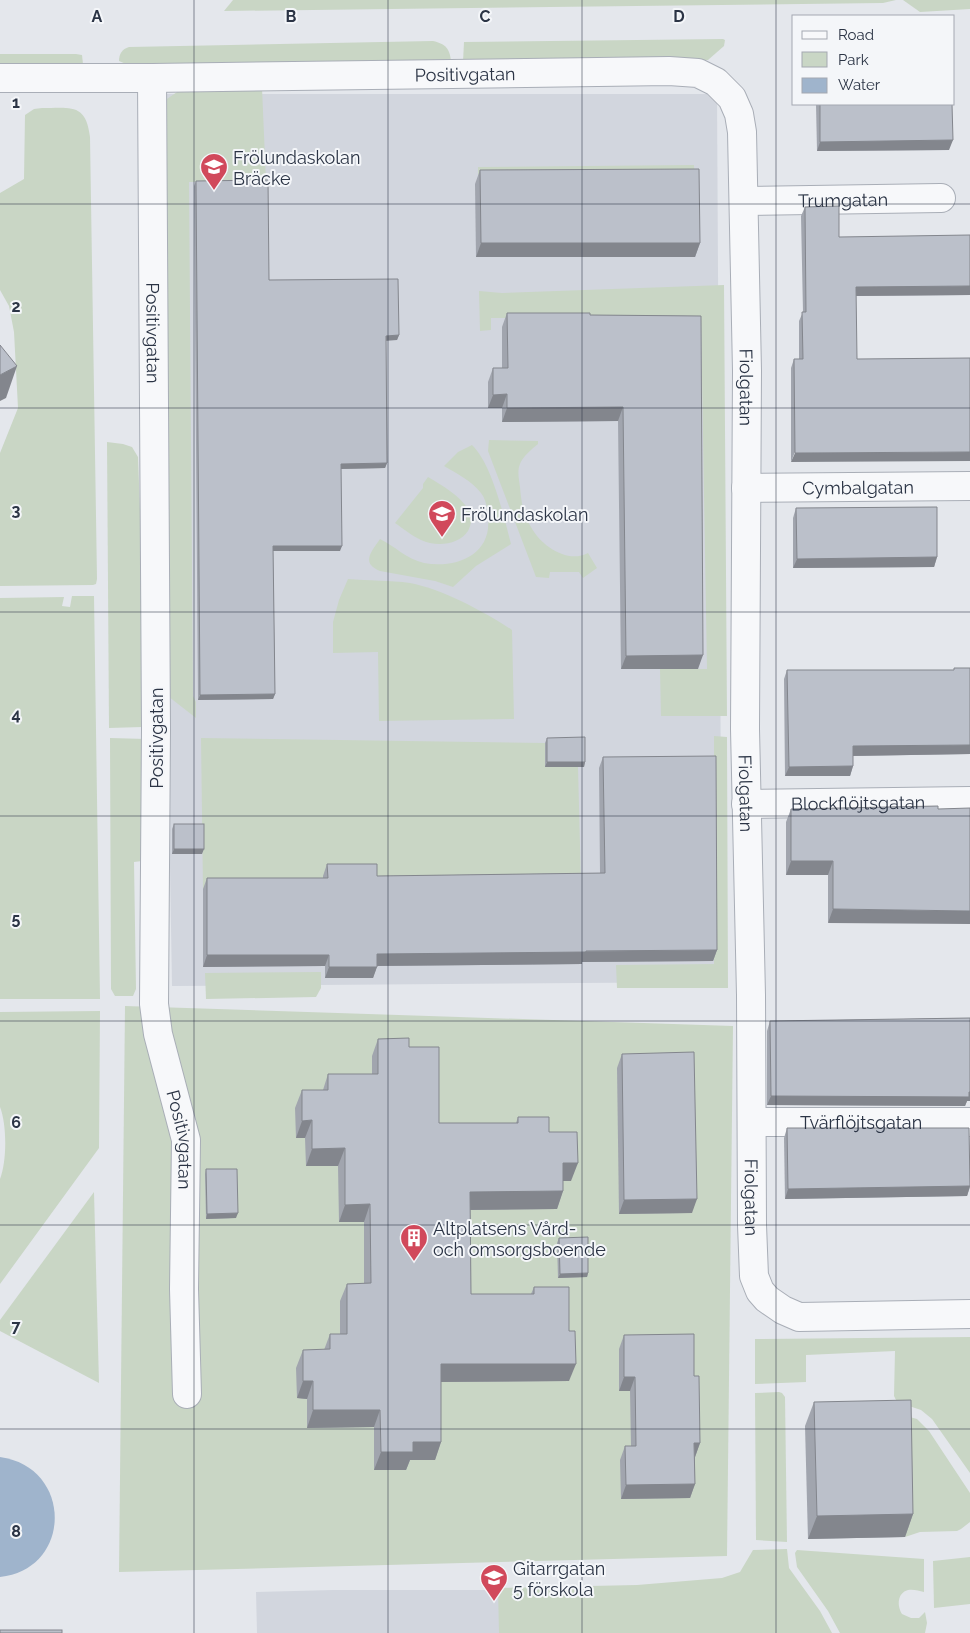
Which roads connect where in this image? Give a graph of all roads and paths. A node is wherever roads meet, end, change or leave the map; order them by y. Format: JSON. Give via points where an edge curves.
{"nodes":[{"id":1,"x":0,"y":78,"type":"edge"},
{"id":2,"x":152,"y":78,"type":"junction"},
{"id":3,"x":716,"y":82,"type":"joint"},
{"id":4,"x":941,"y":198,"type":"dead end"},
{"id":5,"x":744,"y":201,"type":"junction"},
{"id":6,"x":970,"y":486,"type":"edge"},
{"id":7,"x":746,"y":488,"type":"junction"},
{"id":8,"x":970,"y":801,"type":"edge"},
{"id":9,"x":746,"y":804,"type":"junction"},
{"id":10,"x":752,"y":1122,"type":"junction"},
{"id":11,"x":970,"y":1122,"type":"edge"},
{"id":12,"x":970,"y":1314,"type":"edge"},
{"id":13,"x":187,"y":1394,"type":"dead end"}],
"edges":[{"from":1,"to":2,"type":"street","name":"Positivgatan"},
{"from":2,"to":3,"type":"street","name":"Positivgatan","via":[[668,71],[698,73]]},
{"from":2,"to":13,"type":"street","name":"Positivgatan","via":[[156,719],[154,1004],[158,1034],[186,1140],[184,1289]]},
{"from":3,"to":5,"type":"street","name":"Fiolgatan","via":[[732,98],[739,114]]},
{"from":4,"to":5,"type":"street","name":"Trumgatan"},
{"from":5,"to":7,"type":"street","name":"Fiolgatan"},
{"from":6,"to":7,"type":"street","name":"Cymbalgatan"},
{"from":7,"to":9,"type":"street","name":"Fiolgatan"},
{"from":8,"to":9,"type":"street","name":"Blockflöjtsgatan"},
{"from":9,"to":10,"type":"street","name":"Fiolgatan"},
{"from":10,"to":11,"type":"street","name":"Tvärflöjtsgatan"},
{"from":10,"to":12,"type":"street","name":"Fiolgatan","via":[[754,1276],[760,1291],[768,1299],[799,1317]]}]}
